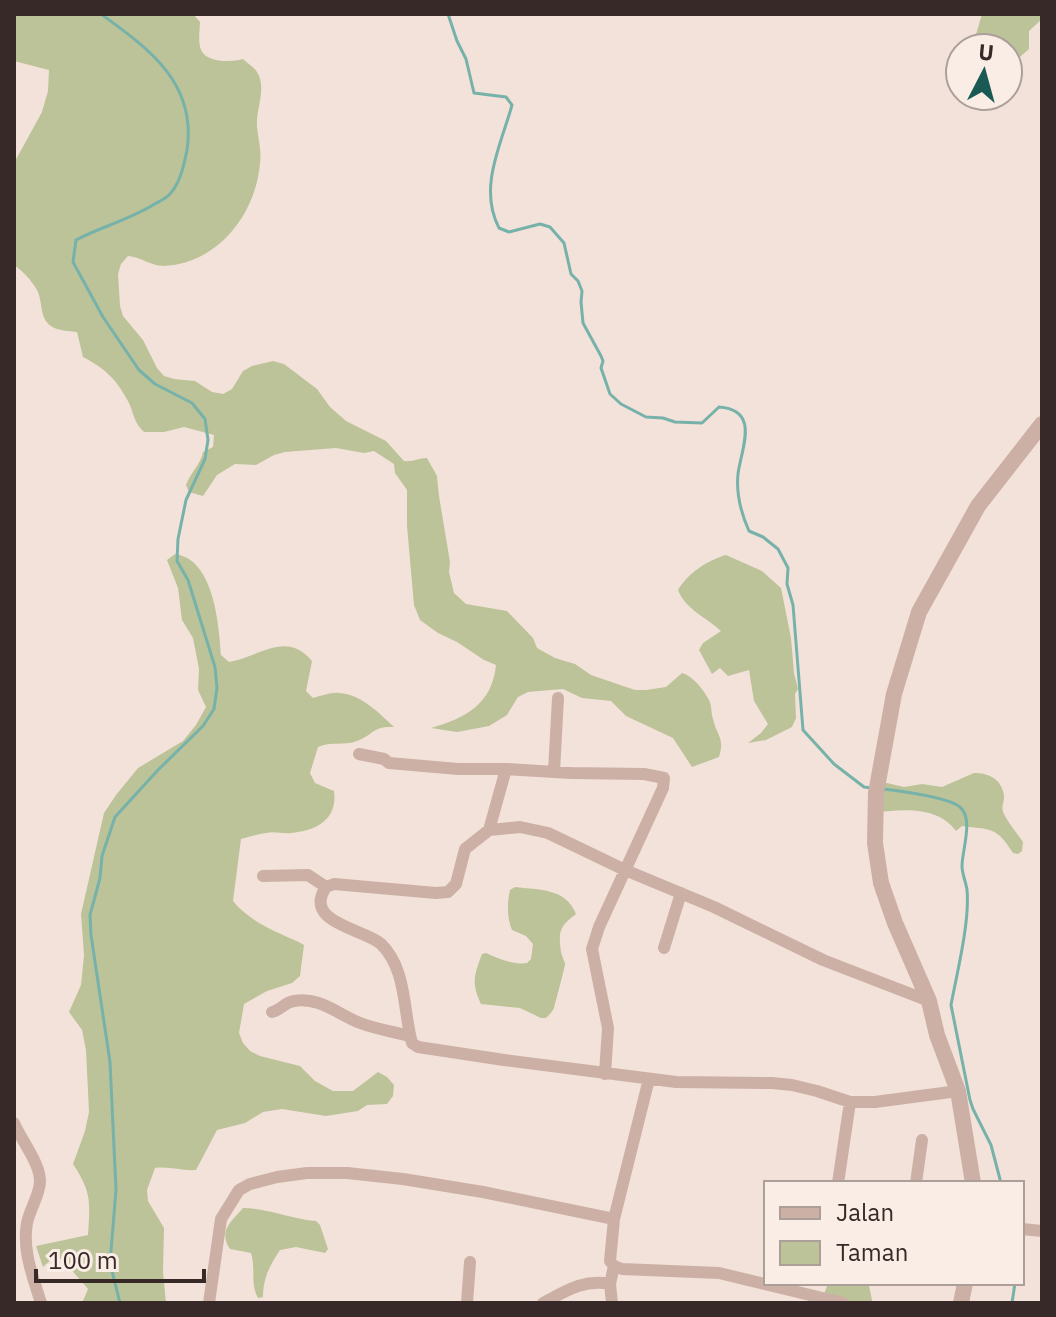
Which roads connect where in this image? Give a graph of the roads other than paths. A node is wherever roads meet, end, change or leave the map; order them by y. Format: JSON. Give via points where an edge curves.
{"nodes":[{"id":1,"x":1042,"y":424,"type":"edge"},
{"id":2,"x":558,"y":698,"type":"dead end"},
{"id":3,"x":359,"y":754,"type":"dead end"},
{"id":4,"x":506,"y":769,"type":"junction"},
{"id":5,"x":554,"y":772,"type":"junction"},
{"id":6,"x":489,"y":830,"type":"junction"},
{"id":7,"x":625,"y":870,"type":"junction"},
{"id":8,"x":263,"y":876,"type":"dead end"},
{"id":9,"x":326,"y":887,"type":"junction"},
{"id":10,"x":681,"y":893,"type":"junction"},
{"id":11,"x":664,"y":948,"type":"dead end"},
{"id":12,"x":929,"y":1001,"type":"junction"},
{"id":13,"x":272,"y":1012,"type":"dead end"},
{"id":14,"x":410,"y":1036,"type":"junction"},
{"id":15,"x":605,"y":1074,"type":"junction"},
{"id":16,"x":649,"y":1079,"type":"junction"},
{"id":17,"x":955,"y":1092,"type":"junction"},
{"id":18,"x":850,"y":1102,"type":"junction"},
{"id":19,"x":14,"y":1123,"type":"edge"},
{"id":20,"x":922,"y":1140,"type":"dead end"},
{"id":21,"x":838,"y":1181,"type":"edge"},
{"id":22,"x":916,"y":1181,"type":"edge"},
{"id":23,"x":973,"y":1181,"type":"edge"},
{"id":24,"x":614,"y":1219,"type":"junction"},
{"id":25,"x":1024,"y":1229,"type":"edge"},
{"id":26,"x":1042,"y":1231,"type":"edge"},
{"id":27,"x":470,"y":1262,"type":"dead end"},
{"id":28,"x":614,"y":1266,"type":"junction"},
{"id":29,"x":764,"y":1280,"type":"edge"},
{"id":30,"x":610,"y":1284,"type":"junction"},
{"id":31,"x":791,"y":1285,"type":"edge"},
{"id":32,"x":815,"y":1289,"type":"edge"},
{"id":33,"x":41,"y":1303,"type":"edge"},
{"id":34,"x":209,"y":1303,"type":"edge"},
{"id":35,"x":467,"y":1303,"type":"edge"},
{"id":36,"x":543,"y":1303,"type":"edge"},
{"id":37,"x":612,"y":1303,"type":"edge"},
{"id":38,"x":843,"y":1303,"type":"edge"}],
"edges":[{"from":1,"to":12,"type":"street","via":[[978,506],[919,612],[894,694],[877,788],[875,843],[881,883]]},
{"from":2,"to":5,"type":"street"},
{"from":3,"to":4,"type":"street","via":[[389,763]]},
{"from":4,"to":5,"type":"street"},
{"from":4,"to":6,"type":"street"},
{"from":5,"to":7,"type":"street","via":[[664,778]]},
{"from":6,"to":7,"type":"street","via":[[520,827],[548,833]]},
{"from":6,"to":9,"type":"street","via":[[465,849],[456,884],[448,892]]},
{"from":7,"to":10,"type":"street"},
{"from":7,"to":15,"type":"street","via":[[592,949],[608,1028]]},
{"from":8,"to":9,"type":"street","via":[[308,875]]},
{"from":9,"to":14,"type":"street","via":[[324,912],[387,950],[399,975]]},
{"from":10,"to":11,"type":"street"},
{"from":10,"to":12,"type":"street","via":[[823,960]]},
{"from":12,"to":17,"type":"street"},
{"from":13,"to":14,"type":"street","via":[[293,1001],[313,1002],[359,1023]]},
{"from":14,"to":15,"type":"street","via":[[418,1047]]},
{"from":15,"to":16,"type":"street"},
{"from":16,"to":18,"type":"street","via":[[792,1085]]},
{"from":16,"to":24,"type":"street"},
{"from":17,"to":18,"type":"street"},
{"from":17,"to":23,"type":"street"},
{"from":18,"to":21,"type":"street"},
{"from":19,"to":33,"type":"street","via":[[40,1181],[25,1236]]},
{"from":20,"to":22,"type":"street"},
{"from":24,"to":28,"type":"street"},
{"from":24,"to":34,"type":"street","via":[[403,1179],[347,1173],[277,1177],[239,1190],[221,1219]]},
{"from":25,"to":26,"type":"street"},
{"from":27,"to":35,"type":"street"},
{"from":28,"to":29,"type":"street"},
{"from":28,"to":30,"type":"street"},
{"from":30,"to":36,"type":"street","via":[[583,1284]]},
{"from":30,"to":37,"type":"street"},
{"from":31,"to":32,"type":"street"},
{"from":32,"to":38,"type":"street"}]}
